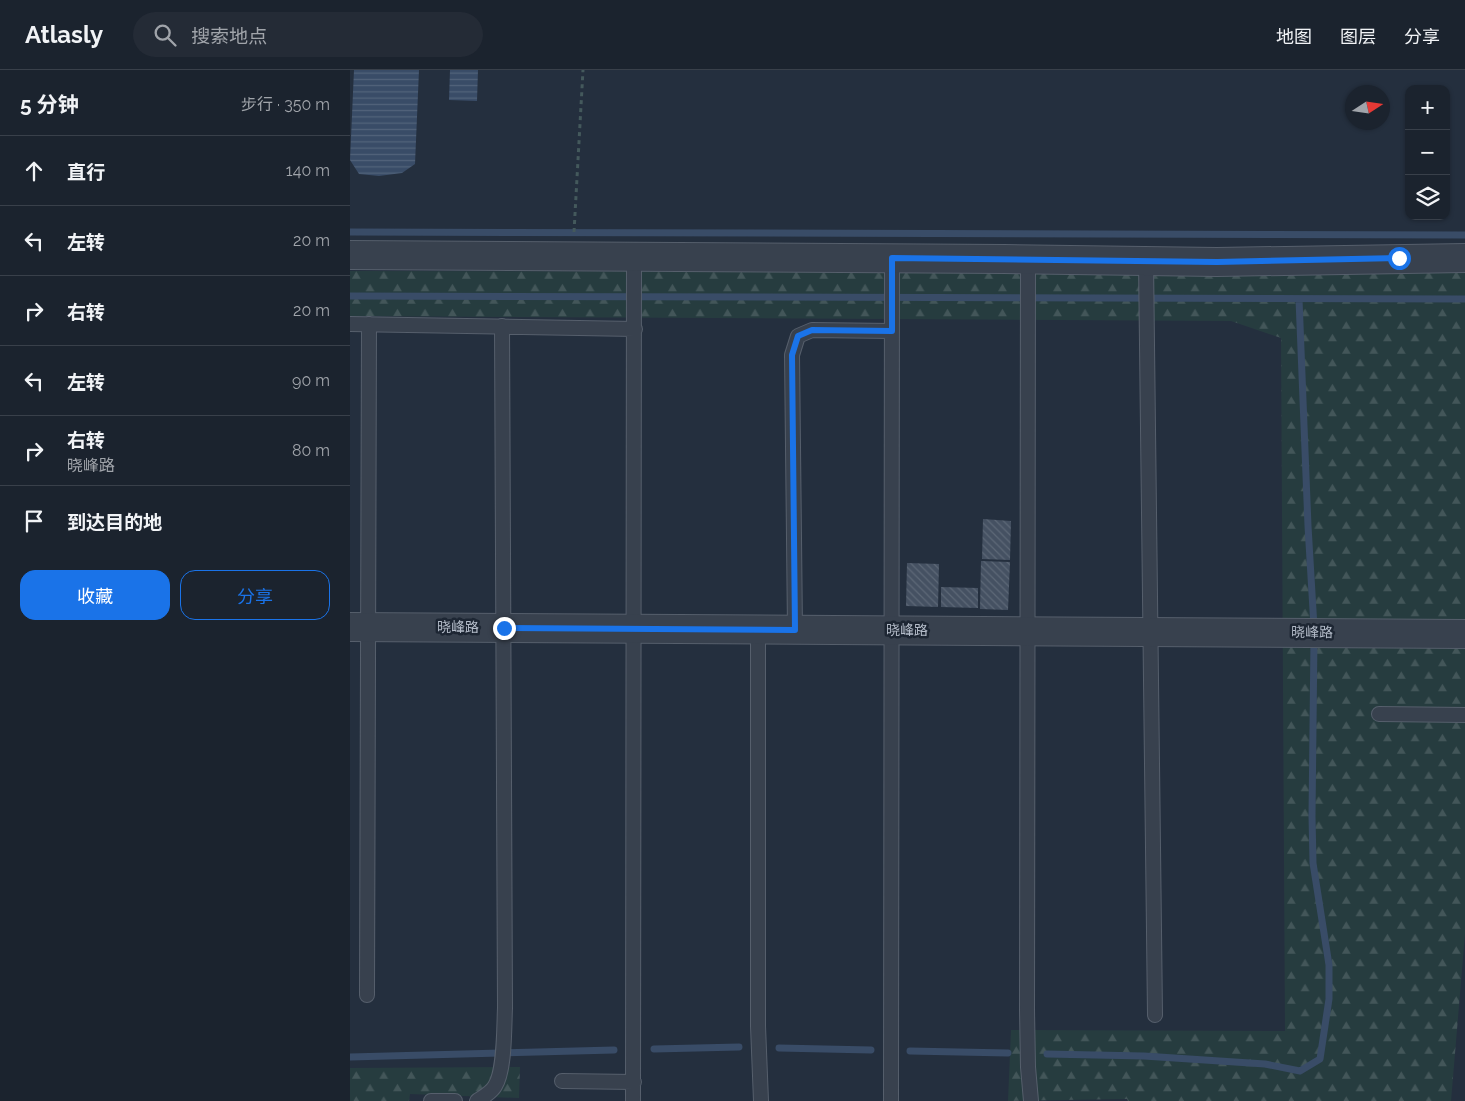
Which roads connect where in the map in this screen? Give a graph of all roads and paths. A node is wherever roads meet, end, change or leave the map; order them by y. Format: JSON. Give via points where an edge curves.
{"nodes":[{"id":1,"x":583,"y":70,"type":"edge"},
{"id":2,"x":574,"y":223,"type":"dead end"},
{"id":3,"x":350,"y":255,"type":"edge"},
{"id":4,"x":634,"y":256,"type":"junction"},
{"id":5,"x":892,"y":258,"type":"junction"},
{"id":6,"x":1465,"y":258,"type":"edge"},
{"id":7,"x":1028,"y":259,"type":"junction"},
{"id":8,"x":1146,"y":274,"type":"junction"},
{"id":9,"x":350,"y":324,"type":"edge"},
{"id":10,"x":369,"y":324,"type":"junction"},
{"id":11,"x":502,"y":326,"type":"junction"},
{"id":12,"x":635,"y":329,"type":"junction"},
{"id":13,"x":892,"y":331,"type":"junction"},
{"id":14,"x":359,"y":627,"type":"edge"},
{"id":15,"x":504,"y":628,"type":"junction"},
{"id":16,"x":634,"y":628,"type":"junction"},
{"id":17,"x":758,"y":629,"type":"junction"},
{"id":18,"x":891,"y":629,"type":"junction"},
{"id":19,"x":795,"y":630,"type":"junction"},
{"id":20,"x":1027,"y":630,"type":"junction"},
{"id":21,"x":1150,"y":631,"type":"junction"},
{"id":22,"x":1465,"y":634,"type":"edge"},
{"id":23,"x":1379,"y":714,"type":"dead end"},
{"id":24,"x":1465,"y":715,"type":"edge"},
{"id":25,"x":367,"y":995,"type":"dead end"},
{"id":26,"x":1155,"y":1015,"type":"dead end"},
{"id":27,"x":562,"y":1081,"type":"dead end"},
{"id":28,"x":634,"y":1082,"type":"junction"},
{"id":29,"x":432,"y":1101,"type":"edge"},
{"id":30,"x":455,"y":1101,"type":"edge"},
{"id":31,"x":477,"y":1101,"type":"edge"},
{"id":32,"x":633,"y":1101,"type":"edge"},
{"id":33,"x":761,"y":1101,"type":"edge"},
{"id":34,"x":891,"y":1101,"type":"edge"},
{"id":35,"x":1031,"y":1101,"type":"edge"}],
"edges":[{"from":1,"to":2,"type":"path"},
{"from":3,"to":4,"type":"street"},
{"from":4,"to":5,"type":"street"},
{"from":4,"to":12,"type":"lane"},
{"from":5,"to":7,"type":"street"},
{"from":5,"to":13,"type":"lane"},
{"from":6,"to":8,"type":"street","via":[[1217,262]]},
{"from":7,"to":8,"type":"street"},
{"from":7,"to":20,"type":"lane"},
{"from":8,"to":21,"type":"lane"},
{"from":9,"to":10,"type":"lane"},
{"from":10,"to":11,"type":"lane"},
{"from":10,"to":14,"type":"lane"},
{"from":11,"to":12,"type":"lane"},
{"from":11,"to":15,"type":"lane"},
{"from":12,"to":16,"type":"lane"},
{"from":13,"to":18,"type":"lane"},
{"from":13,"to":19,"type":"lane","via":[[812,330],[798,336],[794,348]]},
{"from":14,"to":15,"type":"street","name":"晓峰路"},
{"from":14,"to":25,"type":"lane"},
{"from":15,"to":16,"type":"street","name":"晓峰路"},
{"from":15,"to":31,"type":"lane","via":[[506,1008],[501,1073],[492,1091]]},
{"from":16,"to":17,"type":"street","name":"晓峰路"},
{"from":16,"to":28,"type":"lane"},
{"from":17,"to":19,"type":"street","name":"晓峰路"},
{"from":17,"to":33,"type":"lane"},
{"from":18,"to":19,"type":"street","name":"晓峰路"},
{"from":18,"to":20,"type":"street","name":"晓峰路"},
{"from":18,"to":34,"type":"lane"},
{"from":20,"to":21,"type":"street","name":"晓峰路"},
{"from":20,"to":35,"type":"lane","via":[[1027,1010]]},
{"from":21,"to":22,"type":"street","name":"晓峰路"},
{"from":21,"to":26,"type":"lane"},
{"from":23,"to":24,"type":"lane"},
{"from":27,"to":28,"type":"lane"},
{"from":28,"to":32,"type":"lane"},
{"from":29,"to":30,"type":"lane"}]}
